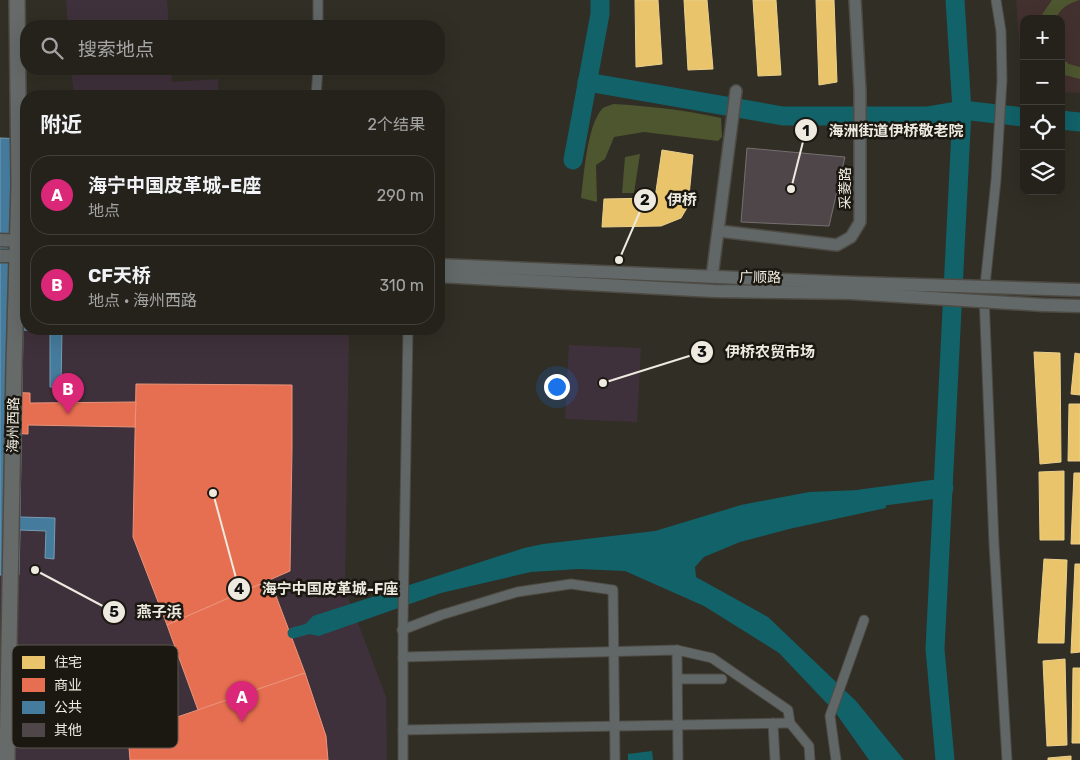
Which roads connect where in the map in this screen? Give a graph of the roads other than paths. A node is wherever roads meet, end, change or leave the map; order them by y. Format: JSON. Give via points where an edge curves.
{"nodes":[{"id":1,"x":17,"y":0,"type":"edge"},
{"id":2,"x":318,"y":0,"type":"edge"},
{"id":3,"x":855,"y":0,"type":"edge"},
{"id":4,"x":996,"y":0,"type":"edge"},
{"id":5,"x":318,"y":20,"type":"edge"},
{"id":6,"x":318,"y":75,"type":"edge"},
{"id":7,"x":316,"y":90,"type":"edge"},
{"id":8,"x":736,"y":91,"type":"dead end"},
{"id":9,"x":20,"y":206,"type":"edge"},
{"id":10,"x":719,"y":230,"type":"junction"},
{"id":11,"x":0,"y":240,"type":"edge"},
{"id":12,"x":20,"y":247,"type":"edge"},
{"id":13,"x":20,"y":249,"type":"edge"},
{"id":14,"x":0,"y":256,"type":"edge"},
{"id":15,"x":445,"y":264,"type":"edge"},
{"id":16,"x":445,"y":276,"type":"edge"},
{"id":17,"x":712,"y":276,"type":"junction"},
{"id":18,"x":20,"y":277,"type":"edge"},
{"id":19,"x":854,"y":288,"type":"junction"},
{"id":20,"x":1080,"y":290,"type":"edge"},
{"id":21,"x":1080,"y":306,"type":"edge"},
{"id":22,"x":408,"y":335,"type":"edge"},
{"id":23,"x":864,"y":620,"type":"dead end"},
{"id":24,"x":402,"y":626,"type":"junction"},
{"id":25,"x":678,"y":650,"type":"junction"},
{"id":26,"x":614,"y":652,"type":"junction"},
{"id":27,"x":403,"y":658,"type":"junction"},
{"id":28,"x":678,"y":679,"type":"junction"},
{"id":29,"x":722,"y":679,"type":"dead end"},
{"id":30,"x":773,"y":723,"type":"junction"},
{"id":31,"x":790,"y":723,"type":"junction"},
{"id":32,"x":678,"y":725,"type":"junction"},
{"id":33,"x":614,"y":726,"type":"junction"},
{"id":34,"x":403,"y":730,"type":"junction"},
{"id":35,"x":8,"y":758,"type":"edge"},
{"id":36,"x":403,"y":760,"type":"edge"},
{"id":37,"x":615,"y":760,"type":"edge"},
{"id":38,"x":678,"y":760,"type":"edge"},
{"id":39,"x":775,"y":760,"type":"edge"},
{"id":40,"x":810,"y":760,"type":"edge"},
{"id":41,"x":836,"y":760,"type":"edge"},
{"id":42,"x":1007,"y":760,"type":"edge"}],
"edges":[{"from":1,"to":9,"type":"highway","name":"海州西路"},
{"from":2,"to":5,"type":"street"},
{"from":3,"to":10,"type":"street","name":"采菱路","via":[[860,91],[860,222],[851,238],[837,245]]},
{"from":4,"to":42,"type":"street","via":[[1001,31],[1002,80],[984,294]]},
{"from":6,"to":7,"type":"street"},
{"from":8,"to":10,"type":"street"},
{"from":10,"to":17,"type":"street"},
{"from":11,"to":12,"type":"main road"},
{"from":13,"to":14,"type":"main road"},
{"from":15,"to":17,"type":"main road","name":"广顺路"},
{"from":16,"to":19,"type":"main road","name":"广顺路","via":[[714,291]]},
{"from":17,"to":19,"type":"main road","name":"广顺路"},
{"from":18,"to":35,"type":"highway","name":"海州西路","via":[[14,365]]},
{"from":19,"to":20,"type":"main road","bridge":true},
{"from":19,"to":21,"type":"main road","name":"广顺路","bridge":true},
{"from":22,"to":24,"type":"street"},
{"from":23,"to":41,"type":"street","via":[[830,716]]},
{"from":24,"to":26,"type":"street","via":[[517,592],[571,584],[613,590]]},
{"from":24,"to":27,"type":"street"},
{"from":25,"to":26,"type":"street"},
{"from":25,"to":28,"type":"street"},
{"from":25,"to":31,"type":"street","via":[[712,658],[788,710]]},
{"from":26,"to":27,"type":"street"},
{"from":26,"to":33,"type":"street"},
{"from":27,"to":34,"type":"street"},
{"from":28,"to":29,"type":"street"},
{"from":28,"to":32,"type":"street"},
{"from":30,"to":31,"type":"street"},
{"from":30,"to":32,"type":"street"},
{"from":30,"to":39,"type":"street"},
{"from":31,"to":40,"type":"street","via":[[810,746]]},
{"from":32,"to":33,"type":"street"},
{"from":32,"to":38,"type":"street"},
{"from":33,"to":34,"type":"street"},
{"from":33,"to":37,"type":"street"},
{"from":34,"to":36,"type":"street"}]}
